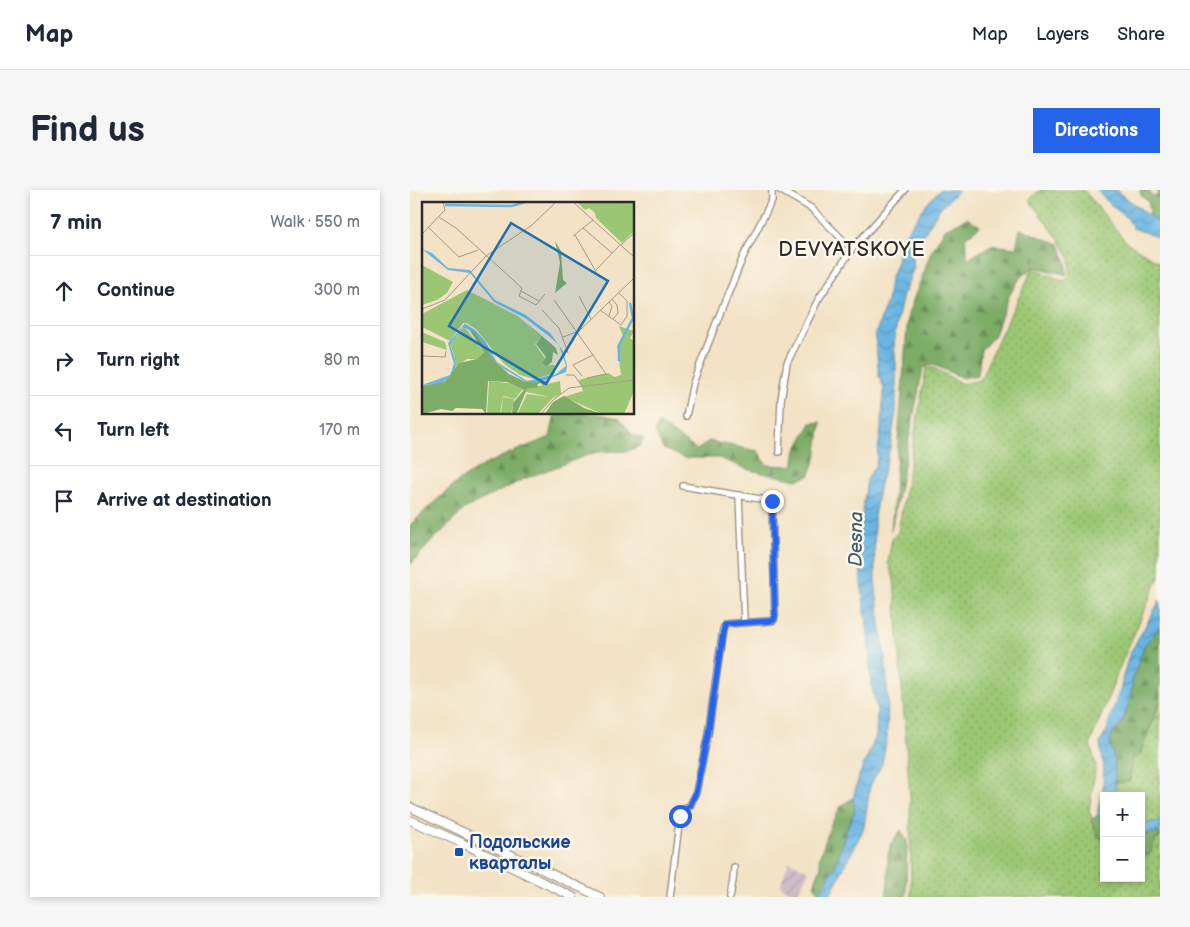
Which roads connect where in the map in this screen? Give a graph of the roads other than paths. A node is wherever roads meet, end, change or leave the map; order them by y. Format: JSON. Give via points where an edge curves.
{"nodes":[{"id":1,"x":772,"y":190,"type":"edge"},
{"id":2,"x":780,"y":190,"type":"edge"},
{"id":3,"x":905,"y":190,"type":"edge"},
{"id":4,"x":852,"y":249,"type":"junction"},
{"id":5,"x":686,"y":416,"type":"dead end"},
{"id":6,"x":779,"y":452,"type":"dead end"},
{"id":7,"x":683,"y":486,"type":"dead end"},
{"id":8,"x":739,"y":495,"type":"junction"},
{"id":9,"x":744,"y":623,"type":"junction"},
{"id":10,"x":410,"y":807,"type":"edge"},
{"id":11,"x":410,"y":820,"type":"edge"},
{"id":12,"x":734,"y":867,"type":"dead end"},
{"id":13,"x":574,"y":897,"type":"edge"},
{"id":14,"x":600,"y":897,"type":"edge"},
{"id":15,"x":670,"y":897,"type":"edge"},
{"id":16,"x":730,"y":897,"type":"edge"}],
"edges":[{"from":1,"to":5,"type":"street","via":[[772,200],[743,257],[693,382]]},
{"from":2,"to":4,"type":"street","via":[[811,208]]},
{"from":3,"to":4,"type":"street"},
{"from":4,"to":6,"type":"street","via":[[818,300],[787,363],[781,400]]},
{"from":7,"to":8,"type":"street"},
{"from":8,"to":9,"type":"street"},
{"from":8,"to":9,"type":"street","via":[[772,501],[775,616],[774,620]]},
{"from":9,"to":15,"type":"street","via":[[725,624],[723,629],[696,792],[690,806],[680,816]]},
{"from":10,"to":14,"type":"main road"},
{"from":11,"to":13,"type":"main road"},
{"from":12,"to":16,"type":"street"}]}
